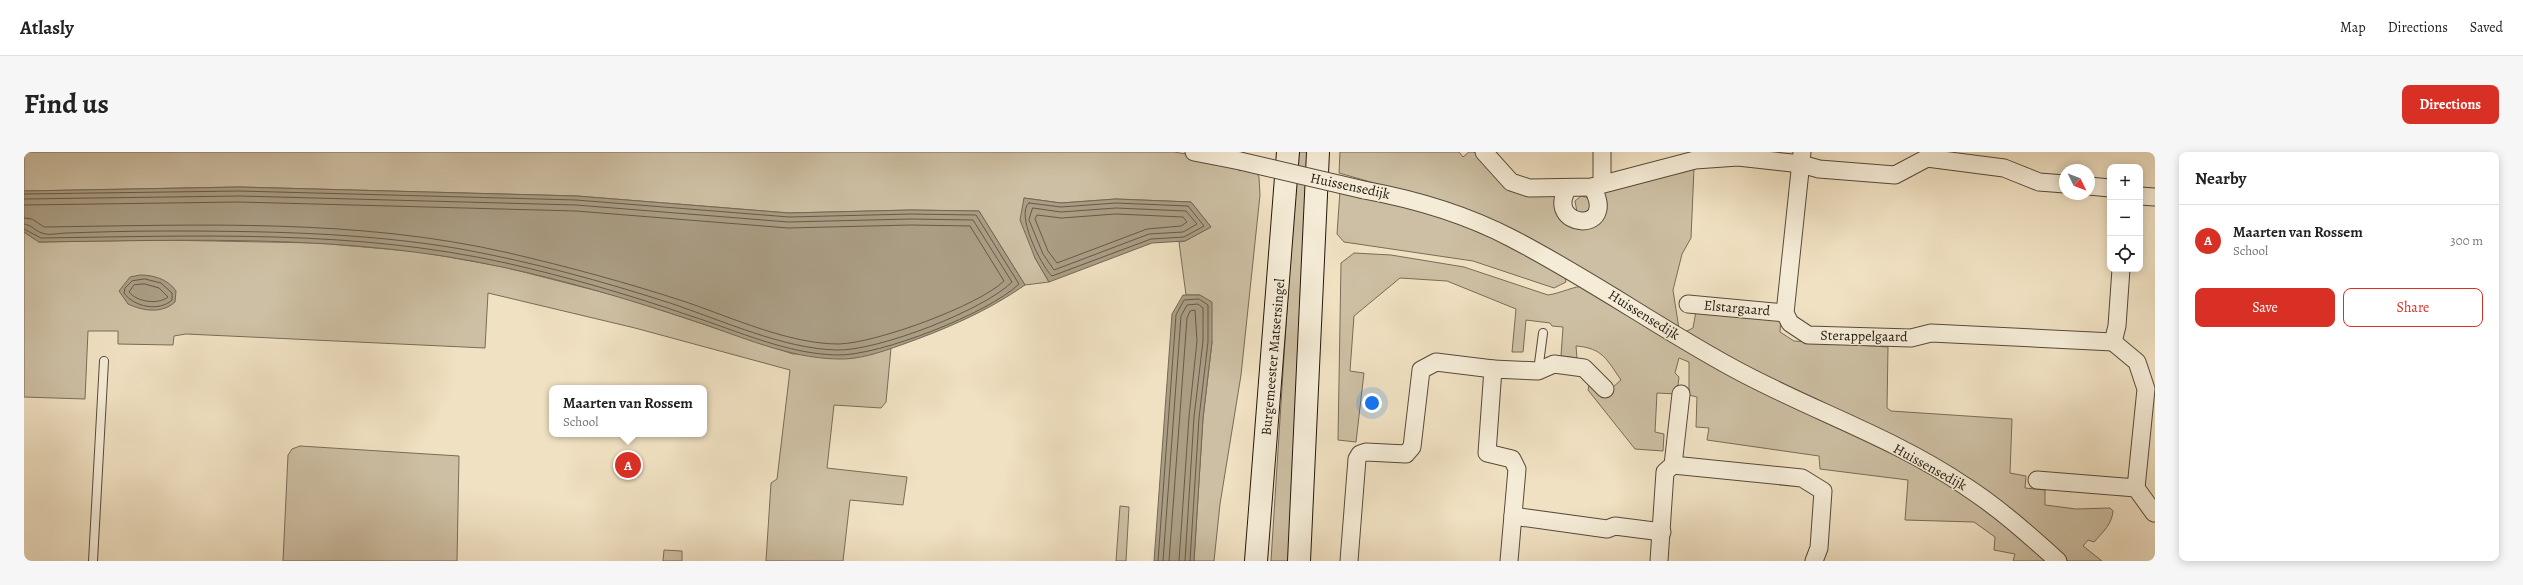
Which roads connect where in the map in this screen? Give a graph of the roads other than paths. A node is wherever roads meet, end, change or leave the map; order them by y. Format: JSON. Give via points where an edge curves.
{"nodes":[{"id":1,"x":1194,"y":152,"type":"edge"},
{"id":2,"x":1288,"y":152,"type":"edge"},
{"id":3,"x":1318,"y":152,"type":"edge"},
{"id":4,"x":1484,"y":152,"type":"edge"},
{"id":5,"x":1602,"y":152,"type":"edge"},
{"id":6,"x":1944,"y":156,"type":"edge"},
{"id":7,"x":1802,"y":158,"type":"edge"},
{"id":8,"x":2059,"y":184,"type":"edge"},
{"id":9,"x":1597,"y":186,"type":"junction"},
{"id":10,"x":2095,"y":187,"type":"edge"},
{"id":11,"x":1568,"y":188,"type":"junction"},
{"id":12,"x":2107,"y":188,"type":"edge"},
{"id":13,"x":2143,"y":196,"type":"edge"},
{"id":14,"x":2155,"y":197,"type":"edge"},
{"id":15,"x":2121,"y":272,"type":"edge"},
{"id":16,"x":1688,"y":304,"type":"dead end"},
{"id":17,"x":1785,"y":313,"type":"junction"},
{"id":18,"x":1543,"y":333,"type":"dead end"},
{"id":19,"x":2113,"y":342,"type":"junction"},
{"id":20,"x":104,"y":362,"type":"dead end"},
{"id":21,"x":1493,"y":369,"type":"junction"},
{"id":22,"x":1538,"y":371,"type":"junction"},
{"id":23,"x":1605,"y":389,"type":"dead end"},
{"id":24,"x":1681,"y":394,"type":"dead end"},
{"id":25,"x":1673,"y":464,"type":"junction"},
{"id":26,"x":2037,"y":480,"type":"dead end"},
{"id":27,"x":2136,"y":488,"type":"junction"},
{"id":28,"x":2154,"y":513,"type":"edge"},
{"id":29,"x":1513,"y":516,"type":"junction"},
{"id":30,"x":1662,"y":532,"type":"junction"},
{"id":31,"x":93,"y":561,"type":"edge"},
{"id":32,"x":1256,"y":561,"type":"edge"},
{"id":33,"x":1299,"y":561,"type":"edge"},
{"id":34,"x":1349,"y":561,"type":"edge"},
{"id":35,"x":1509,"y":561,"type":"edge"},
{"id":36,"x":1659,"y":561,"type":"edge"},
{"id":37,"x":1814,"y":561,"type":"edge"},
{"id":38,"x":2058,"y":561,"type":"edge"}],
"edges":[{"from":1,"to":38,"type":"street","name":"Huissensedijk","bridge":true,"via":[[1399,196],[1509,237],[1599,287],[1696,348],[1777,393],[1900,448],[1964,485],[2012,520]]},
{"from":2,"to":32,"type":"main road","name":"Burgemeester Matsersingel"},
{"from":3,"to":33,"type":"main road"},
{"from":4,"to":11,"type":"street","via":[[1511,182],[1529,188]]},
{"from":5,"to":9,"type":"street"},
{"from":6,"to":7,"type":"street","via":[[1928,158],[1895,175],[1819,169]]},
{"from":6,"to":8,"type":"street","via":[[2004,168],[2038,182]]},
{"from":7,"to":9,"type":"street","via":[[1701,159]]},
{"from":7,"to":17,"type":"street"},
{"from":9,"to":11,"type":"street"},
{"from":9,"to":11,"type":"street","via":[[1599,210],[1592,218],[1583,221],[1572,219],[1566,214],[1563,201]]},
{"from":10,"to":12,"type":"street"},
{"from":13,"to":14,"type":"street"},
{"from":15,"to":19,"type":"street","via":[[2117,326]]},
{"from":16,"to":17,"type":"street","name":"Elstargaard"},
{"from":17,"to":19,"type":"street","name":"Sterappelgaard","via":[[1790,322],[1808,335],[1911,338],[1930,333]]},
{"from":18,"to":22,"type":"lane"},
{"from":19,"to":27,"type":"street","via":[[2137,362],[2146,389]]},
{"from":20,"to":31,"type":"lane"},
{"from":21,"to":22,"type":"street"},
{"from":21,"to":29,"type":"street","via":[[1487,453],[1512,459],[1517,469]]},
{"from":21,"to":34,"type":"street","via":[[1436,362],[1421,370],[1412,447],[1406,454],[1366,452],[1360,454],[1357,459]]},
{"from":22,"to":23,"type":"street","via":[[1554,364],[1584,368]]},
{"from":24,"to":25,"type":"street"},
{"from":25,"to":30,"type":"street","via":[[1665,472]]},
{"from":25,"to":37,"type":"street","via":[[1802,478],[1823,491],[1819,548]]},
{"from":26,"to":27,"type":"street"},
{"from":27,"to":28,"type":"street"},
{"from":29,"to":30,"type":"street","via":[[1607,529],[1615,526]]},
{"from":29,"to":35,"type":"street"},
{"from":30,"to":36,"type":"street"}]}
